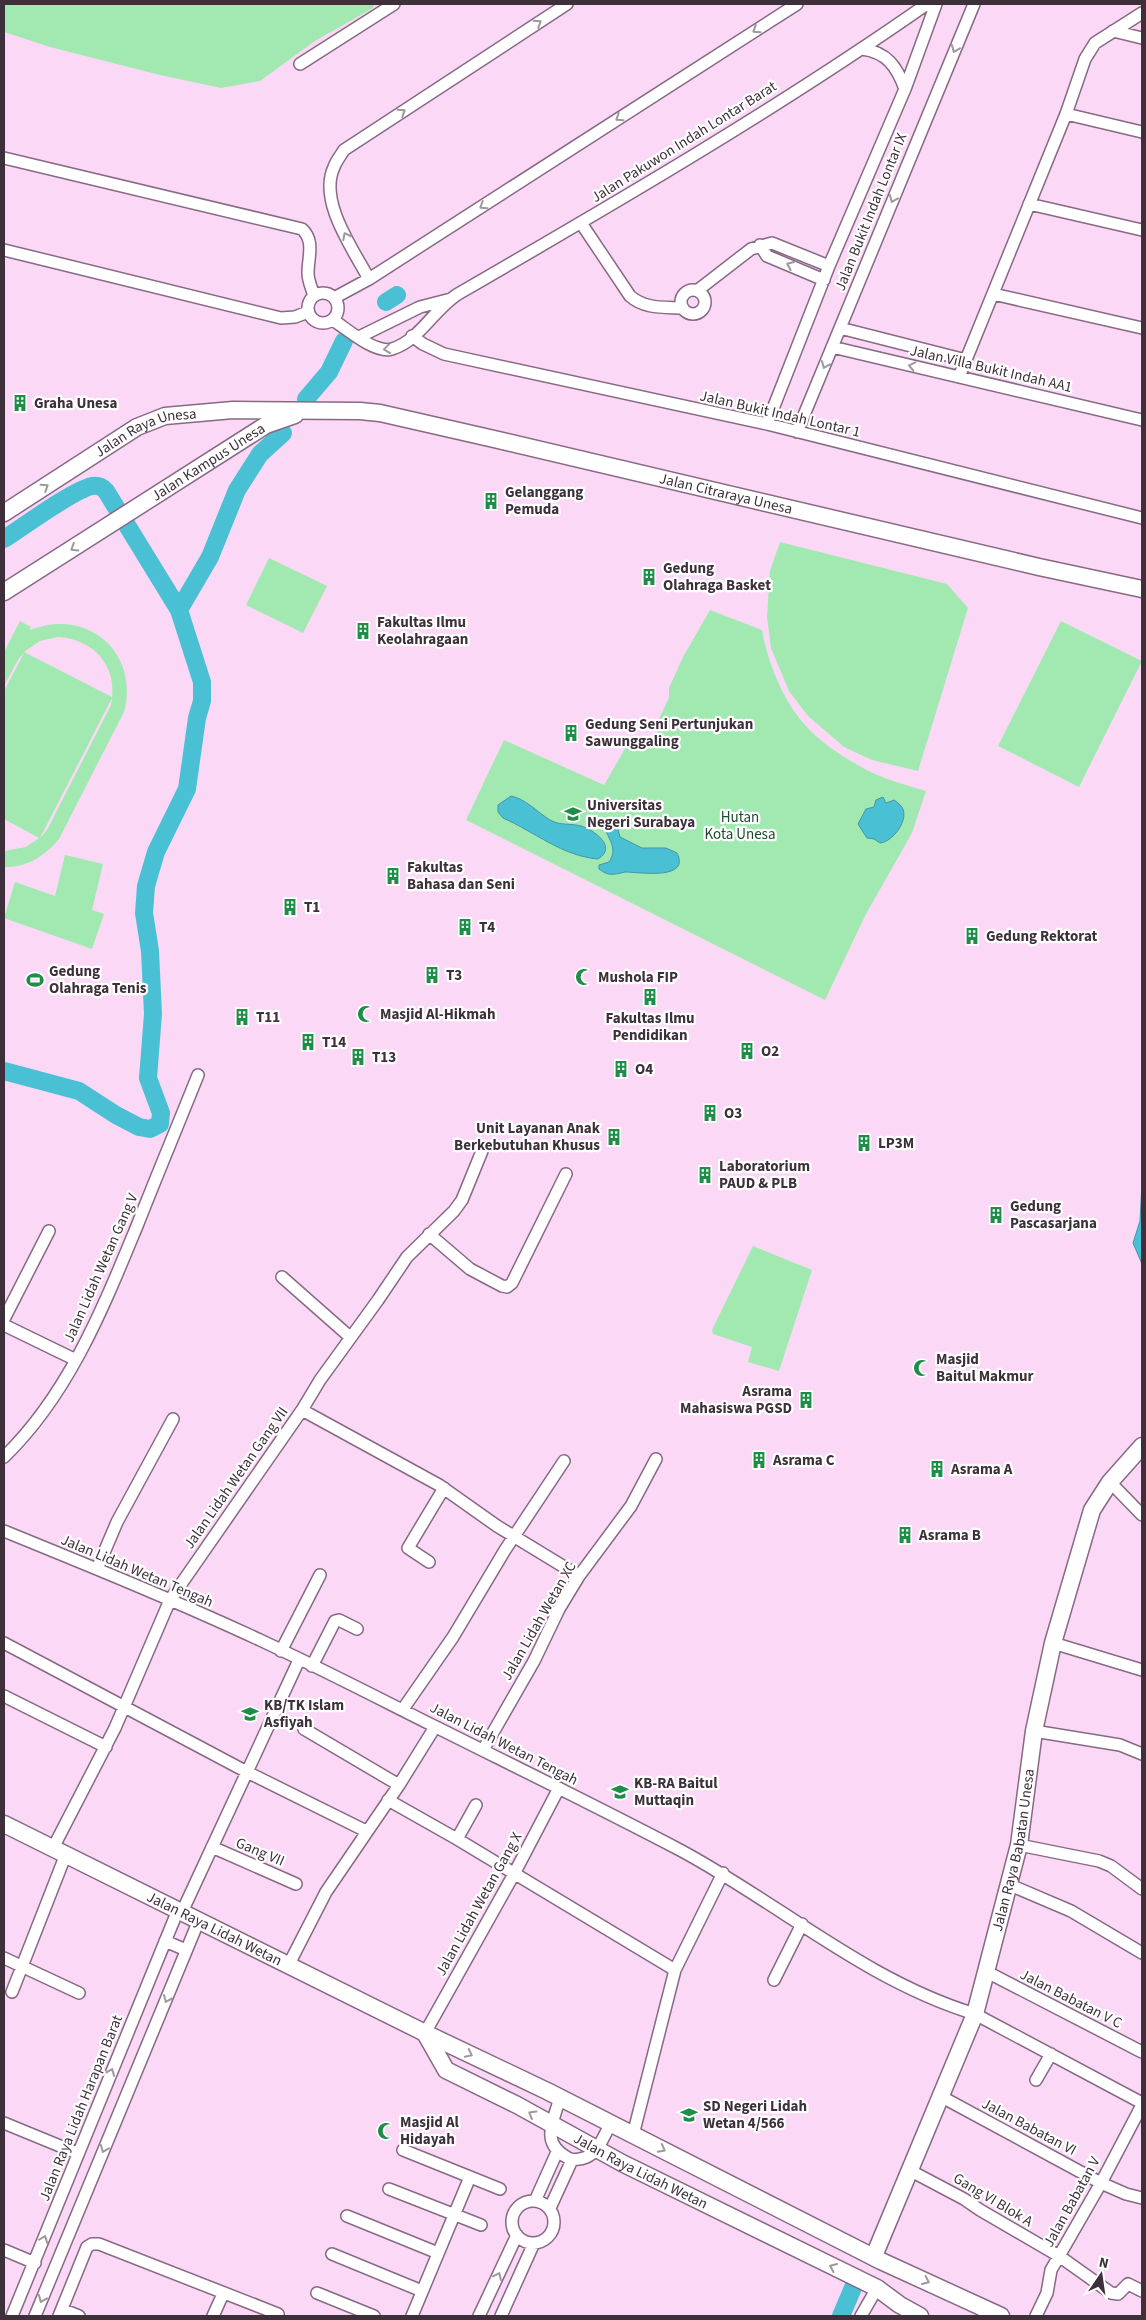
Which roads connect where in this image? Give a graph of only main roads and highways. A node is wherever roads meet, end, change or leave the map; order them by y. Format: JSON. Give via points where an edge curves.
{"nodes":[{"id":1,"x":233,"y":410,"type":"junction"},
{"id":2,"x":307,"y":411,"type":"junction"},
{"id":3,"x":244,"y":440,"type":"junction"},
{"id":4,"x":4,"y":513,"type":"edge"},
{"id":5,"x":1142,"y":589,"type":"edge"},
{"id":6,"x":4,"y":592,"type":"edge"},
{"id":7,"x":1142,"y":1446,"type":"edge"},
{"id":8,"x":4,"y":1824,"type":"edge"},
{"id":9,"x":425,"y":2033,"type":"junction"},
{"id":10,"x":877,"y":2258,"type":"junction"},
{"id":11,"x":877,"y":2288,"type":"junction"},
{"id":12,"x":920,"y":2316,"type":"edge"},
{"id":13,"x":1001,"y":2316,"type":"edge"}],
"edges":[{"from":1,"to":2,"type":"main road","name":"Jalan Raya Unesa"},
{"from":1,"to":3,"type":"main road","via":[[247,422]]},
{"from":4,"to":1,"type":"main road","name":"Jalan Raya Unesa","one_way":true,"via":[[137,427],[174,414]]},
{"from":2,"to":3,"type":"main road","name":"Jalan Kampus Unesa","via":[[266,425]]},
{"from":2,"to":5,"type":"main road","name":"Jalan Citraraya Unesa","via":[[380,413]]},
{"from":3,"to":6,"type":"main road","name":"Jalan Kampus Unesa","one_way":true},
{"from":7,"to":10,"type":"main road","name":"Jalan Raya Babatan Unesa","via":[[1110,1482],[1092,1510],[1053,1643],[1034,1731],[1019,1845],[976,2014]]},
{"from":8,"to":9,"type":"main road","name":"Jalan Raya Lidah Wetan"},
{"from":9,"to":10,"type":"main road","name":"Jalan Raya Lidah Wetan","one_way":true},
{"from":11,"to":9,"type":"main road","name":"Jalan Raya Lidah Wetan","one_way":true,"via":[[596,2150],[517,2105],[446,2070]]},
{"from":10,"to":11,"type":"main road","name":"Jalan Raya Babatan Unesa"},
{"from":10,"to":13,"type":"main road","name":"Jalan Raya Lidah Wetan","one_way":true},
{"from":11,"to":12,"type":"main road","name":"Jalan Raya Lidah Wetan"}]}
